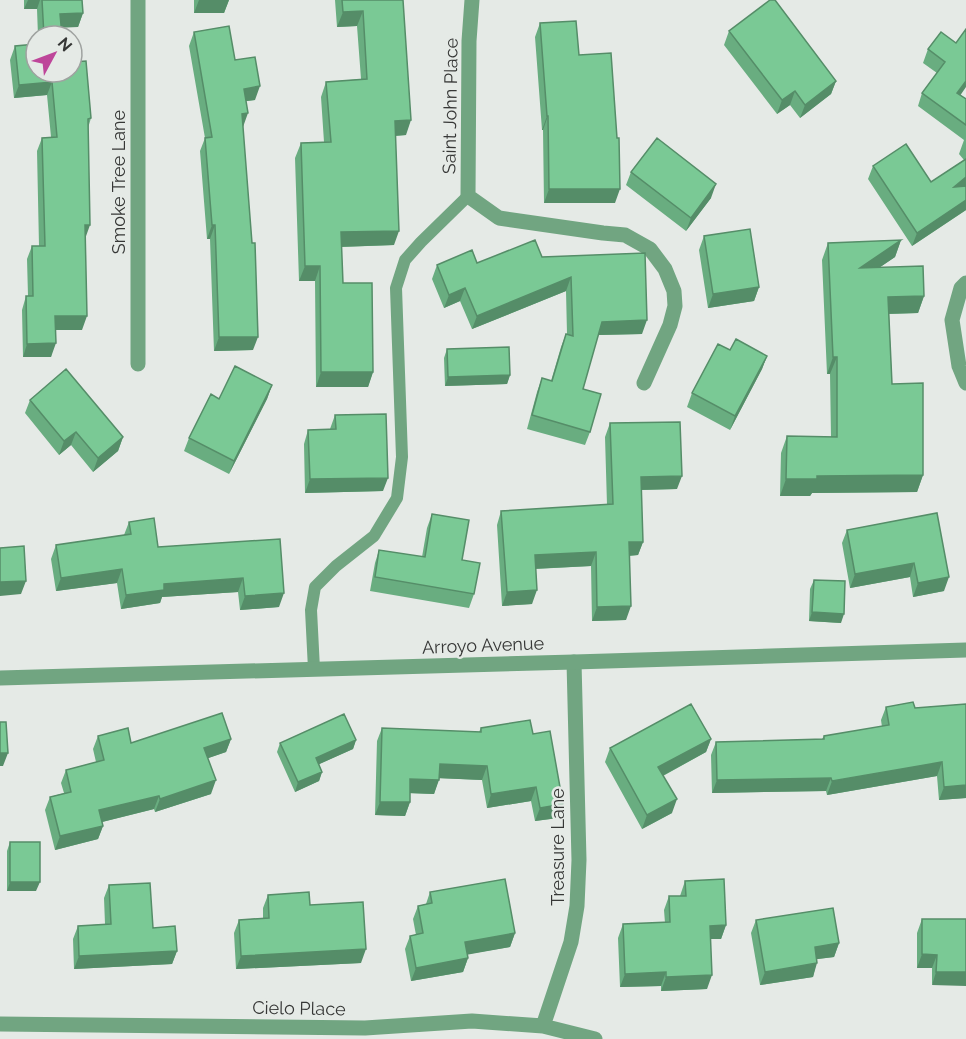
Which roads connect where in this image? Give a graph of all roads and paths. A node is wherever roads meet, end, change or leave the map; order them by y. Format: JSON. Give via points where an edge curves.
{"nodes":[{"id":1,"x":138,"y":0,"type":"edge"},
{"id":2,"x":472,"y":0,"type":"edge"},
{"id":3,"x":468,"y":196,"type":"junction"},
{"id":4,"x":966,"y":283,"type":"edge"},
{"id":5,"x":138,"y":364,"type":"dead end"},
{"id":6,"x":644,"y":383,"type":"dead end"},
{"id":7,"x":966,"y":383,"type":"edge"},
{"id":8,"x":966,"y":650,"type":"edge"},
{"id":9,"x":574,"y":662,"type":"junction"},
{"id":10,"x":314,"y":669,"type":"junction"},
{"id":11,"x":0,"y":678,"type":"edge"},
{"id":12,"x":0,"y":1024,"type":"edge"},
{"id":13,"x":543,"y":1026,"type":"junction"},
{"id":14,"x":365,"y":1034,"type":"edge"},
{"id":15,"x":595,"y":1039,"type":"edge"}],
"edges":[{"from":1,"to":5,"type":"street","name":"Smoke Tree Lane"},
{"from":2,"to":3,"type":"street","name":"Saint John Place"},
{"from":3,"to":6,"type":"street","name":"Saint John Place","via":[[499,218],[625,235],[650,249],[665,269],[675,306]]},
{"from":3,"to":10,"type":"lane","via":[[405,260],[396,288],[402,456],[397,498],[374,536],[315,587],[311,610]]},
{"from":4,"to":7,"type":"street","via":[[952,320],[959,366]]},
{"from":8,"to":9,"type":"street","name":"Arroyo Avenue"},
{"from":9,"to":10,"type":"street","name":"Arroyo Avenue"},
{"from":9,"to":13,"type":"street","name":"Treasure Lane","via":[[577,906],[571,942]]},
{"from":10,"to":11,"type":"street","name":"Arroyo Avenue"},
{"from":12,"to":14,"type":"street","name":"Cielo Place"},
{"from":13,"to":14,"type":"street","name":"Cielo Place","via":[[472,1021]]},
{"from":13,"to":15,"type":"street","name":"Cielo Place"}]}
